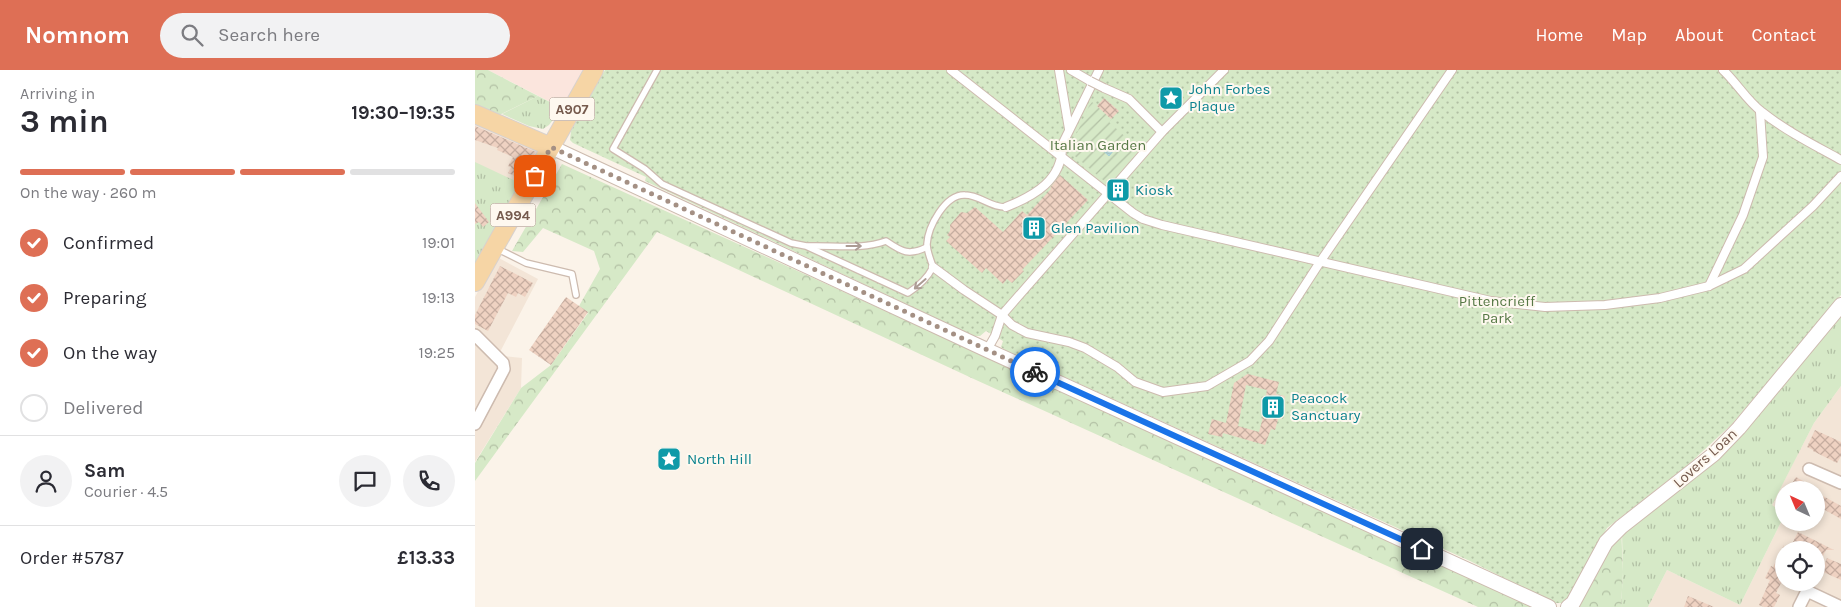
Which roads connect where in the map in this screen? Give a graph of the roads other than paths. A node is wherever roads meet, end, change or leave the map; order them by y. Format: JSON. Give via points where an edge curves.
{"nodes":[{"id":1,"x":593,"y":70,"type":"edge"},
{"id":2,"x":657,"y":70,"type":"edge"},
{"id":3,"x":951,"y":70,"type":"edge"},
{"id":4,"x":1059,"y":70,"type":"edge"},
{"id":5,"x":1071,"y":70,"type":"edge"},
{"id":6,"x":1099,"y":70,"type":"edge"},
{"id":7,"x":1225,"y":70,"type":"edge"},
{"id":8,"x":1452,"y":70,"type":"edge"},
{"id":9,"x":1723,"y":70,"type":"edge"},
{"id":10,"x":1761,"y":112,"type":"junction"},
{"id":11,"x":475,"y":114,"type":"edge"},
{"id":12,"x":1069,"y":129,"type":"junction"},
{"id":13,"x":1162,"y":132,"type":"junction"},
{"id":14,"x":551,"y":147,"type":"junction"},
{"id":15,"x":1063,"y":157,"type":"junction"},
{"id":16,"x":1841,"y":160,"type":"edge"},
{"id":17,"x":1841,"y":176,"type":"edge"},
{"id":18,"x":1108,"y":193,"type":"junction"},
{"id":19,"x":1006,"y":207,"type":"joint"},
{"id":20,"x":805,"y":246,"type":"junction"},
{"id":21,"x":495,"y":247,"type":"junction"},
{"id":22,"x":927,"y":247,"type":"junction"},
{"id":23,"x":1320,"y":262,"type":"junction"},
{"id":24,"x":933,"y":267,"type":"junction"},
{"id":25,"x":475,"y":282,"type":"edge"},
{"id":26,"x":1709,"y":286,"type":"junction"},
{"id":27,"x":576,"y":295,"type":"dead end"},
{"id":28,"x":1841,"y":305,"type":"edge"},
{"id":29,"x":1002,"y":314,"type":"junction"},
{"id":30,"x":475,"y":335,"type":"edge"},
{"id":31,"x":987,"y":350,"type":"junction"},
{"id":32,"x":475,"y":424,"type":"edge"},
{"id":33,"x":1809,"y":469,"type":"dead end"},
{"id":34,"x":1841,"y":483,"type":"edge"},
{"id":35,"x":1549,"y":607,"type":"edge"},
{"id":36,"x":1568,"y":607,"type":"edge"},
{"id":37,"x":1799,"y":607,"type":"edge"},
{"id":38,"x":1841,"y":607,"type":"edge"}],
"edges":[{"from":1,"to":14,"type":"main road","number":"A907"},
{"from":2,"to":20,"type":"lane","via":[[613,149],[645,168],[662,184],[791,243]]},
{"from":3,"to":15,"type":"street"},
{"from":4,"to":12,"type":"street"},
{"from":5,"to":13,"type":"street","bridge":true,"via":[[1129,99]]},
{"from":6,"to":12,"type":"street"},
{"from":7,"to":13,"type":"street"},
{"from":8,"to":23,"type":"street"},
{"from":9,"to":10,"type":"street"},
{"from":10,"to":16,"type":"street"},
{"from":10,"to":26,"type":"street","via":[[1763,156],[1743,215]]},
{"from":11,"to":14,"type":"main road"},
{"from":12,"to":15,"type":"street","via":[[1062,145]]},
{"from":13,"to":18,"type":"street"},
{"from":14,"to":21,"type":"main road","number":"A994"},
{"from":14,"to":31,"type":"street"},
{"from":15,"to":18,"type":"street"},
{"from":15,"to":19,"type":"street","via":[[1048,182],[1030,198]]},
{"from":17,"to":26,"type":"street","via":[[1744,269]]},
{"from":18,"to":23,"type":"street","via":[[1138,217],[1153,222]]},
{"from":18,"to":29,"type":"street"},
{"from":19,"to":22,"type":"lane","via":[[996,208],[965,195],[950,200],[936,217]]},
{"from":20,"to":22,"type":"lane","one_way":true,"via":[[867,245],[886,241],[901,252]]},
{"from":24,"to":20,"type":"lane","one_way":true,"via":[[927,278],[908,293]]},
{"from":21,"to":25,"type":"main road","number":"A994"},
{"from":21,"to":27,"type":"lane","via":[[526,263],[572,274]]},
{"from":22,"to":24,"type":"lane"},
{"from":23,"to":26,"type":"street","via":[[1491,301],[1545,307],[1605,305],[1660,298]]},
{"from":23,"to":29,"type":"street","via":[[1269,342],[1250,361],[1207,386],[1163,392],[1135,382],[1085,348],[1027,333],[1012,325]]},
{"from":24,"to":29,"type":"street"},
{"from":28,"to":36,"type":"street","name":"Lovers Loan","via":[[1714,454],[1606,542]]},
{"from":29,"to":31,"type":"street"},
{"from":30,"to":32,"type":"street","via":[[503,363],[503,369]]},
{"from":31,"to":35,"type":"street"},
{"from":33,"to":34,"type":"street"},
{"from":37,"to":38,"type":"street","via":[[1807,591]]}]}
